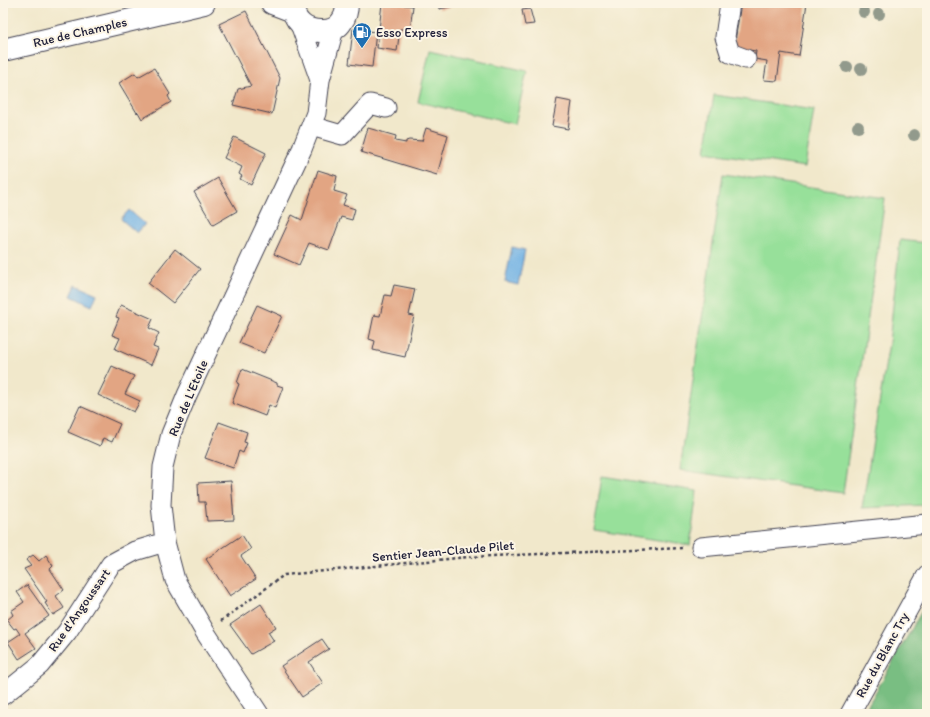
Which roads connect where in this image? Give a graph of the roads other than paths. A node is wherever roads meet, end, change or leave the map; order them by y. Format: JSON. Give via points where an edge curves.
{"nodes":[{"id":1,"x":204,"y":3,"type":"edge"},
{"id":2,"x":272,"y":3,"type":"edge"},
{"id":3,"x":348,"y":3,"type":"edge"},
{"id":4,"x":730,"y":3,"type":"edge"},
{"id":5,"x":295,"y":13,"type":"edge"},
{"id":6,"x":334,"y":29,"type":"junction"},
{"id":7,"x":3,"y":50,"type":"edge"},
{"id":8,"x":746,"y":59,"type":"dead end"},
{"id":9,"x":320,"y":80,"type":"junction"},
{"id":10,"x":386,"y":108,"type":"dead end"},
{"id":11,"x":311,"y":126,"type":"junction"},
{"id":12,"x":927,"y":524,"type":"edge"},
{"id":13,"x":165,"y":542,"type":"junction"},
{"id":14,"x":700,"y":547,"type":"road end"},
{"id":15,"x":927,"y":575,"type":"edge"},
{"id":16,"x":3,"y":695,"type":"edge"},
{"id":17,"x":259,"y":714,"type":"edge"},
{"id":18,"x":850,"y":714,"type":"edge"}],
"edges":[{"from":1,"to":7,"type":"main road","name":"Rue de Champles"},
{"from":2,"to":5,"type":"main road"},
{"from":3,"to":6,"type":"main road","via":[[342,22]]},
{"from":4,"to":8,"type":"street","via":[[725,37],[730,53]]},
{"from":5,"to":6,"type":"main road","via":[[308,29]]},
{"from":5,"to":9,"type":"street","name":"Rue de L'Etoile"},
{"from":6,"to":9,"type":"street","name":"Rue de L'Etoile"},
{"from":9,"to":11,"type":"street","name":"Rue de L'Etoile","via":[[316,113]]},
{"from":10,"to":11,"type":"street","via":[[370,104],[342,135]]},
{"from":11,"to":13,"type":"street","name":"Rue de L'Etoile","via":[[186,396],[171,434],[163,466],[161,505]]},
{"from":12,"to":14,"type":"street"},
{"from":13,"to":16,"type":"street","name":"Rue d'Angoussart","via":[[135,551],[111,564],[67,632],[40,665]]},
{"from":13,"to":17,"type":"street","name":"Rue de L'Etoile","via":[[175,580],[205,632]]},
{"from":15,"to":18,"type":"street","name":"Rue du Blanc Try"}]}
